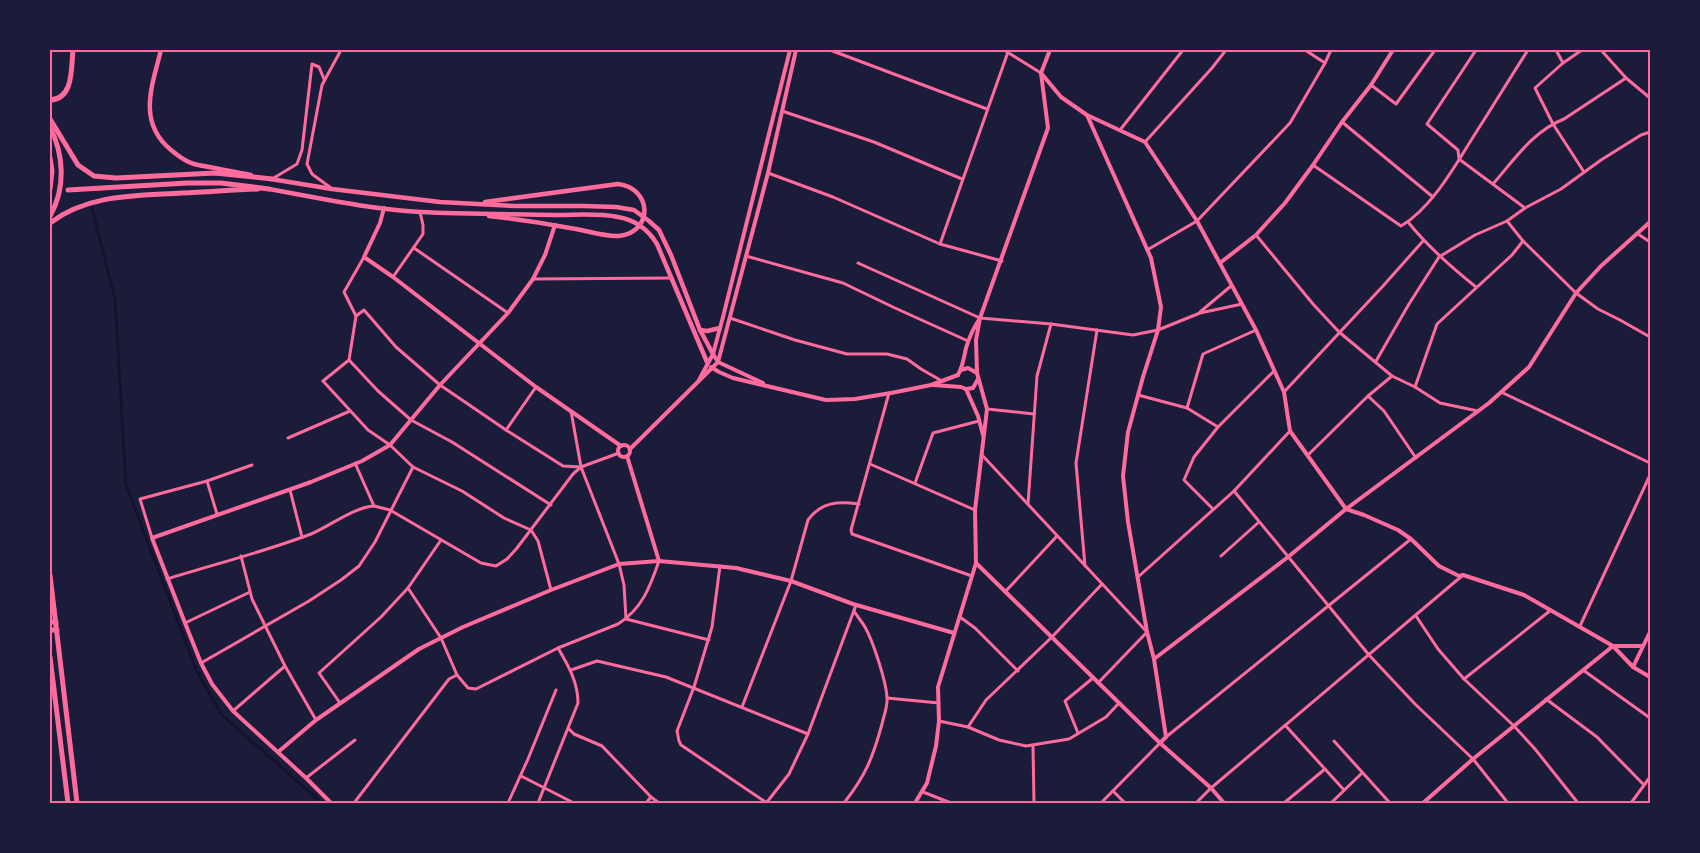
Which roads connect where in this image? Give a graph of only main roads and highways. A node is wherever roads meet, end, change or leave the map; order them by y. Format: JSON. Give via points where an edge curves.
{"nodes":[{"id":1,"x":73,"y":50,"type":"edge"},
{"id":2,"x":161,"y":50,"type":"edge"},
{"id":3,"x":50,"y":100,"type":"edge"},
{"id":4,"x":50,"y":119,"type":"edge"},
{"id":5,"x":50,"y":127,"type":"edge"},
{"id":6,"x":50,"y":158,"type":"edge"},
{"id":7,"x":272,"y":179,"type":"junction"},
{"id":8,"x":50,"y":189,"type":"edge"},
{"id":9,"x":269,"y":189,"type":"junction"},
{"id":10,"x":68,"y":190,"type":"dead end"},
{"id":11,"x":473,"y":204,"type":"junction"},
{"id":12,"x":468,"y":213,"type":"junction"},
{"id":13,"x":50,"y":216,"type":"edge"},
{"id":14,"x":50,"y":223,"type":"edge"},
{"id":15,"x":720,"y":328,"type":"road end"},
{"id":16,"x":700,"y":330,"type":"junction"},
{"id":17,"x":713,"y":354,"type":"road end"},
{"id":18,"x":707,"y":362,"type":"road end"},
{"id":19,"x":50,"y":575,"type":"edge"},
{"id":20,"x":53,"y":622,"type":"edge"},
{"id":21,"x":50,"y":630,"type":"edge"},
{"id":22,"x":57,"y":630,"type":"junction"},
{"id":23,"x":50,"y":657,"type":"edge"},
{"id":24,"x":68,"y":803,"type":"edge"},
{"id":25,"x":77,"y":803,"type":"edge"}],
"edges":[{"from":1,"to":3,"type":"main road","via":[[67,92]]},
{"from":2,"to":7,"type":"main road","via":[[149,106],[153,128],[165,146],[192,164]]},
{"from":4,"to":7,"type":"main road","via":[[78,165],[94,176],[116,178],[216,172]]},
{"from":5,"to":13,"type":"main road","via":[[62,170],[61,185]]},
{"from":6,"to":8,"type":"main road"},
{"from":7,"to":11,"type":"main road","via":[[397,198]]},
{"from":9,"to":10,"type":"main road","via":[[212,183]]},
{"from":9,"to":12,"type":"main road","via":[[384,208]]},
{"from":9,"to":14,"type":"main road","via":[[96,200],[76,207]]},
{"from":11,"to":12,"type":"main road","via":[[618,184],[631,187],[640,196],[644,214],[635,230],[614,236]]},
{"from":11,"to":16,"type":"main road","via":[[599,206],[634,210],[659,230]]},
{"from":12,"to":18,"type":"main road","via":[[617,216],[643,227],[653,237]]},
{"from":15,"to":16,"type":"main road"},
{"from":16,"to":17,"type":"main road"},
{"from":19,"to":20,"type":"main road"},
{"from":20,"to":22,"type":"main road"},
{"from":21,"to":22,"type":"main road"},
{"from":22,"to":25,"type":"main road"},
{"from":23,"to":24,"type":"main road"}]}
